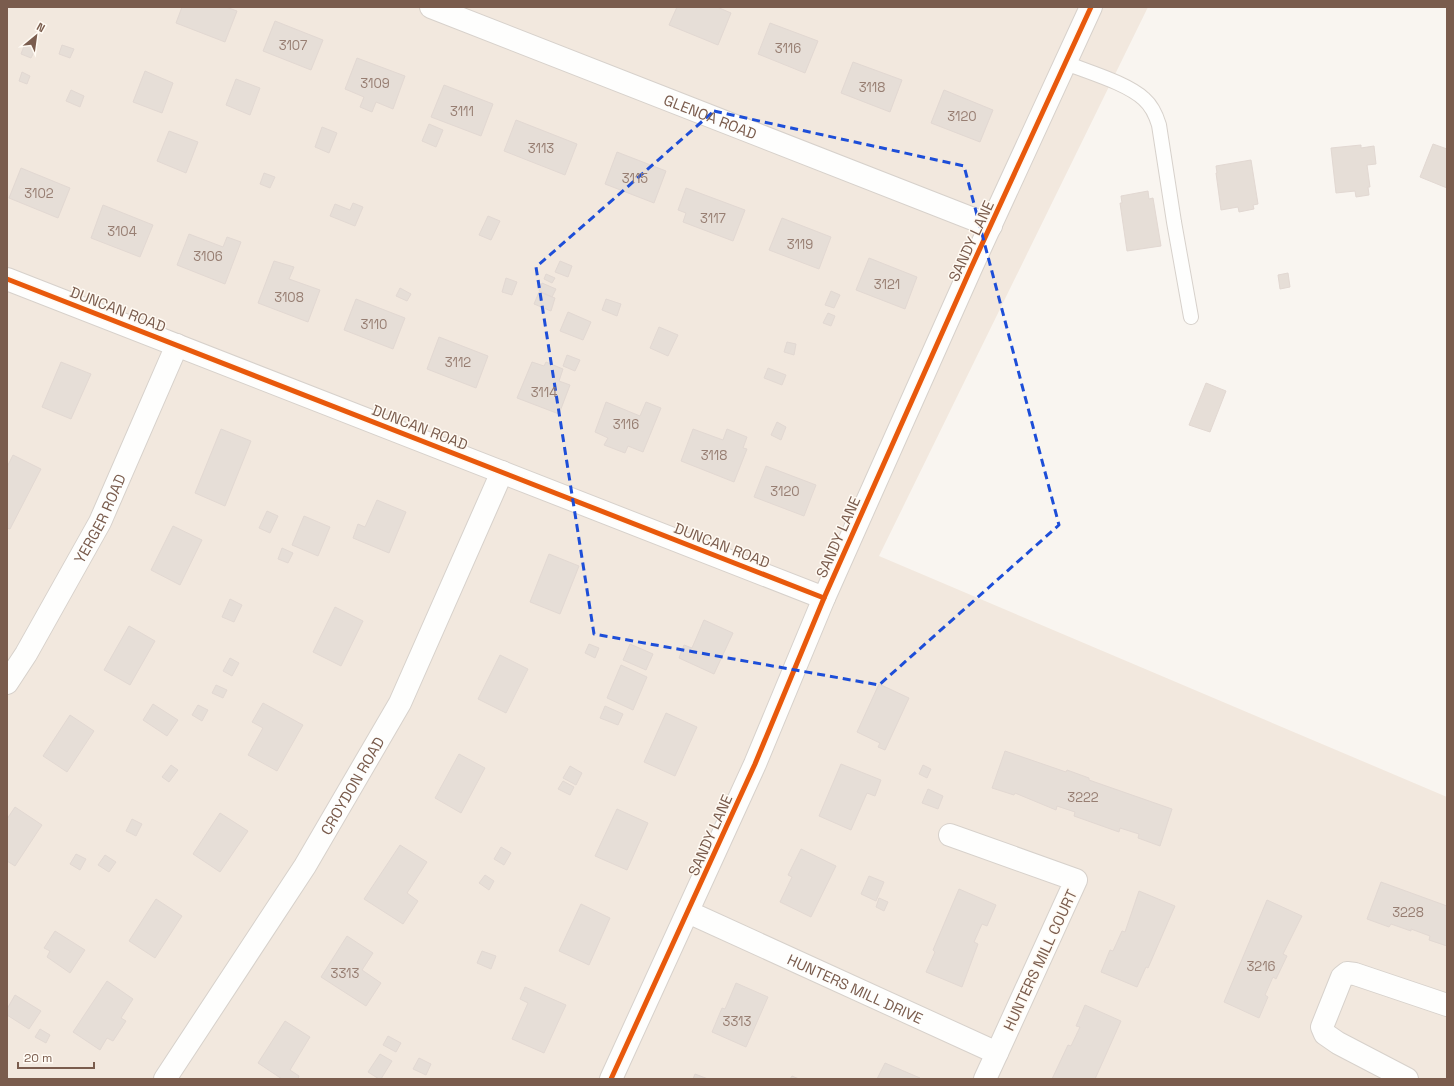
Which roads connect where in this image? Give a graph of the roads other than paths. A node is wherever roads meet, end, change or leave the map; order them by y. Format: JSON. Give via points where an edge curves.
{"nodes":[{"id":1,"x":431,"y":7,"type":"edge"},
{"id":2,"x":1091,"y":7,"type":"edge"},
{"id":3,"x":1066,"y":63,"type":"junction"},
{"id":4,"x":991,"y":226,"type":"junction"},
{"id":5,"x":7,"y":279,"type":"edge"},
{"id":6,"x":1191,"y":317,"type":"dead end"},
{"id":7,"x":177,"y":345,"type":"junction"},
{"id":8,"x":502,"y":472,"type":"junction"},
{"id":9,"x":824,"y":598,"type":"junction"},
{"id":10,"x":7,"y":683,"type":"edge"},
{"id":11,"x":950,"y":835,"type":"dead end"},
{"id":12,"x":688,"y":912,"type":"junction"},
{"id":13,"x":1447,"y":1005,"type":"edge"},
{"id":14,"x":997,"y":1053,"type":"junction"},
{"id":15,"x":165,"y":1079,"type":"edge"},
{"id":16,"x":611,"y":1079,"type":"edge"},
{"id":17,"x":985,"y":1079,"type":"edge"},
{"id":18,"x":1407,"y":1079,"type":"edge"}],
"edges":[{"from":1,"to":4,"type":"street","name":"GLENOA ROAD"},
{"from":2,"to":3,"type":"street","name":"SANDY LANE"},
{"from":3,"to":4,"type":"street","name":"SANDY LANE"},
{"from":3,"to":6,"type":"lane","via":[[1129,88],[1144,98],[1154,111],[1160,125]]},
{"from":4,"to":9,"type":"street","name":"SANDY LANE"},
{"from":5,"to":7,"type":"street","name":"DUNCAN ROAD"},
{"from":7,"to":8,"type":"street","name":"DUNCAN ROAD"},
{"from":7,"to":10,"type":"street","name":"YERGER ROAD","via":[[100,522]]},
{"from":8,"to":9,"type":"street","name":"DUNCAN ROAD"},
{"from":8,"to":15,"type":"street","name":"CROYDON ROAD","via":[[400,703],[305,866]]},
{"from":9,"to":12,"type":"street","name":"SANDY LANE","via":[[756,764]]},
{"from":11,"to":14,"type":"street","name":"HUNTERS MILL COURT","via":[[1076,880]]},
{"from":12,"to":14,"type":"street","name":"HUNTERS MILL DRIVE"},
{"from":12,"to":16,"type":"street","name":"SANDY LANE"},
{"from":13,"to":18,"type":"street","via":[[1355,974],[1347,973],[1342,977],[1322,1027],[1325,1034]]},
{"from":14,"to":17,"type":"street"}]}
